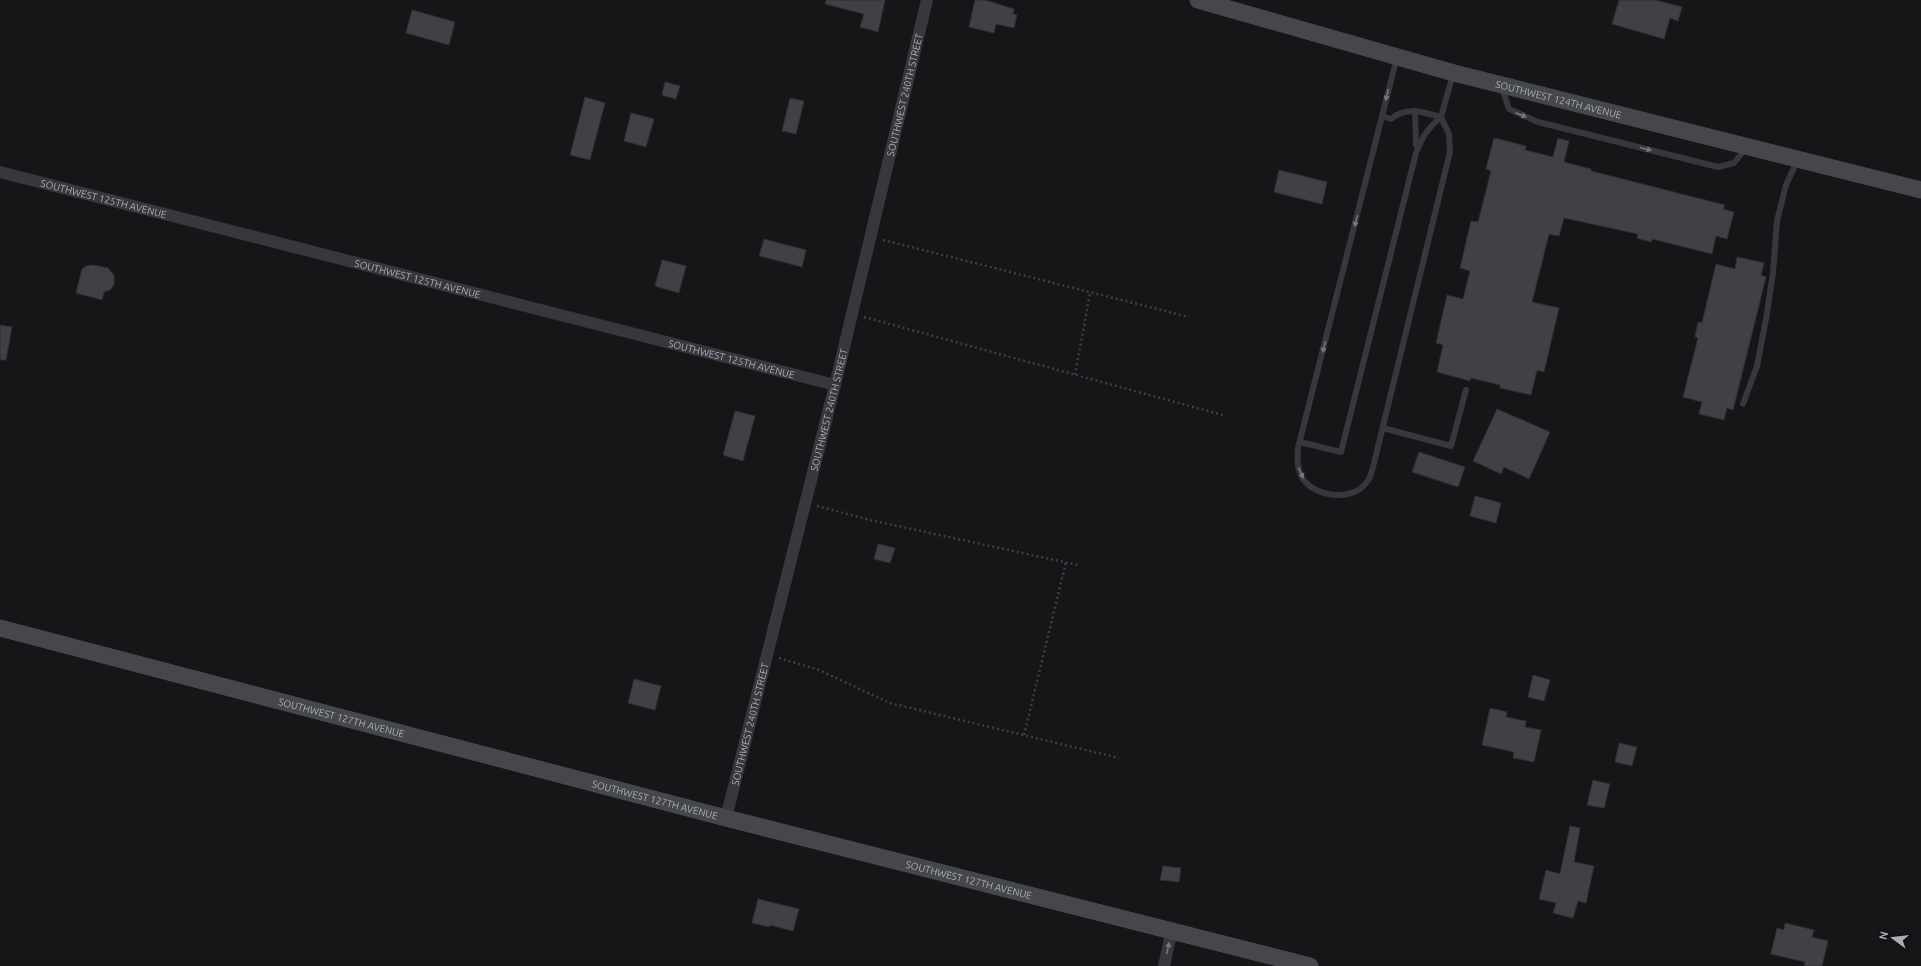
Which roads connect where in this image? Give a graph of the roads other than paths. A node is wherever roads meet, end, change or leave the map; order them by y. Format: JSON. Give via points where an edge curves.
{"nodes":[{"id":1,"x":927,"y":0,"type":"edge"},
{"id":2,"x":1198,"y":0,"type":"edge"},
{"id":3,"x":1397,"y":57,"type":"junction"},
{"id":4,"x":1454,"y":73,"type":"junction"},
{"id":5,"x":1501,"y":85,"type":"junction"},
{"id":6,"x":1415,"y":111,"type":"junction"},
{"id":7,"x":1382,"y":116,"type":"junction"},
{"id":8,"x":1441,"y":117,"type":"junction"},
{"id":9,"x":1748,"y":146,"type":"junction"},
{"id":10,"x":1416,"y":153,"type":"junction"},
{"id":11,"x":1798,"y":158,"type":"junction"},
{"id":12,"x":0,"y":172,"type":"edge"},
{"id":13,"x":1921,"y":190,"type":"edge"},
{"id":14,"x":835,"y":385,"type":"junction"},
{"id":15,"x":1466,"y":390,"type":"dead end"},
{"id":16,"x":1743,"y":404,"type":"dead end"},
{"id":17,"x":1383,"y":428,"type":"junction"},
{"id":18,"x":1300,"y":442,"type":"junction"},
{"id":19,"x":0,"y":628,"type":"edge"},
{"id":20,"x":726,"y":818,"type":"junction"},
{"id":21,"x":1172,"y":930,"type":"junction"},
{"id":22,"x":1164,"y":966,"type":"edge"},
{"id":23,"x":1310,"y":966,"type":"edge"}],
"edges":[{"from":1,"to":14,"type":"street","name":"SOUTHWEST 240TH STREET"},
{"from":2,"to":3,"type":"street","name":"SOUTHWEST 124TH AVENUE"},
{"from":3,"to":4,"type":"street","name":"SOUTHWEST 124TH AVENUE"},
{"from":3,"to":7,"type":"lane","one_way":true},
{"from":4,"to":5,"type":"street","name":"SOUTHWEST 124TH AVENUE"},
{"from":4,"to":8,"type":"lane"},
{"from":5,"to":9,"type":"street","name":"SOUTHWEST 124TH AVENUE"},
{"from":5,"to":9,"type":"lane","one_way":true,"via":[[1509,109],[1538,122],[1718,167],[1734,163]]},
{"from":6,"to":7,"type":"lane","via":[[1402,112],[1391,118]]},
{"from":6,"to":8,"type":"lane"},
{"from":6,"to":10,"type":"lane"},
{"from":7,"to":18,"type":"lane","one_way":true},
{"from":8,"to":10,"type":"lane","via":[[1422,135]]},
{"from":8,"to":17,"type":"lane","via":[[1449,134],[1450,152]]},
{"from":9,"to":11,"type":"street","name":"SOUTHWEST 124TH AVENUE"},
{"from":10,"to":18,"type":"lane","via":[[1341,452]]},
{"from":11,"to":13,"type":"street","name":"SOUTHWEST 124TH AVENUE"},
{"from":11,"to":16,"type":"lane","via":[[1786,185],[1777,221],[1766,319],[1757,366]]},
{"from":12,"to":14,"type":"street","name":"SOUTHWEST 125TH AVENUE"},
{"from":14,"to":20,"type":"street","name":"SOUTHWEST 240TH STREET"},
{"from":15,"to":17,"type":"lane","via":[[1451,446]]},
{"from":18,"to":17,"type":"lane","one_way":true,"via":[[1297,460],[1303,479],[1328,495],[1346,494],[1359,490],[1366,484]]},
{"from":19,"to":20,"type":"street","name":"SOUTHWEST 127TH AVENUE"},
{"from":20,"to":21,"type":"street","name":"SOUTHWEST 127TH AVENUE"},
{"from":22,"to":21,"type":"street","one_way":true},
{"from":21,"to":23,"type":"street","name":"SOUTHWEST 127TH AVENUE"}]}
